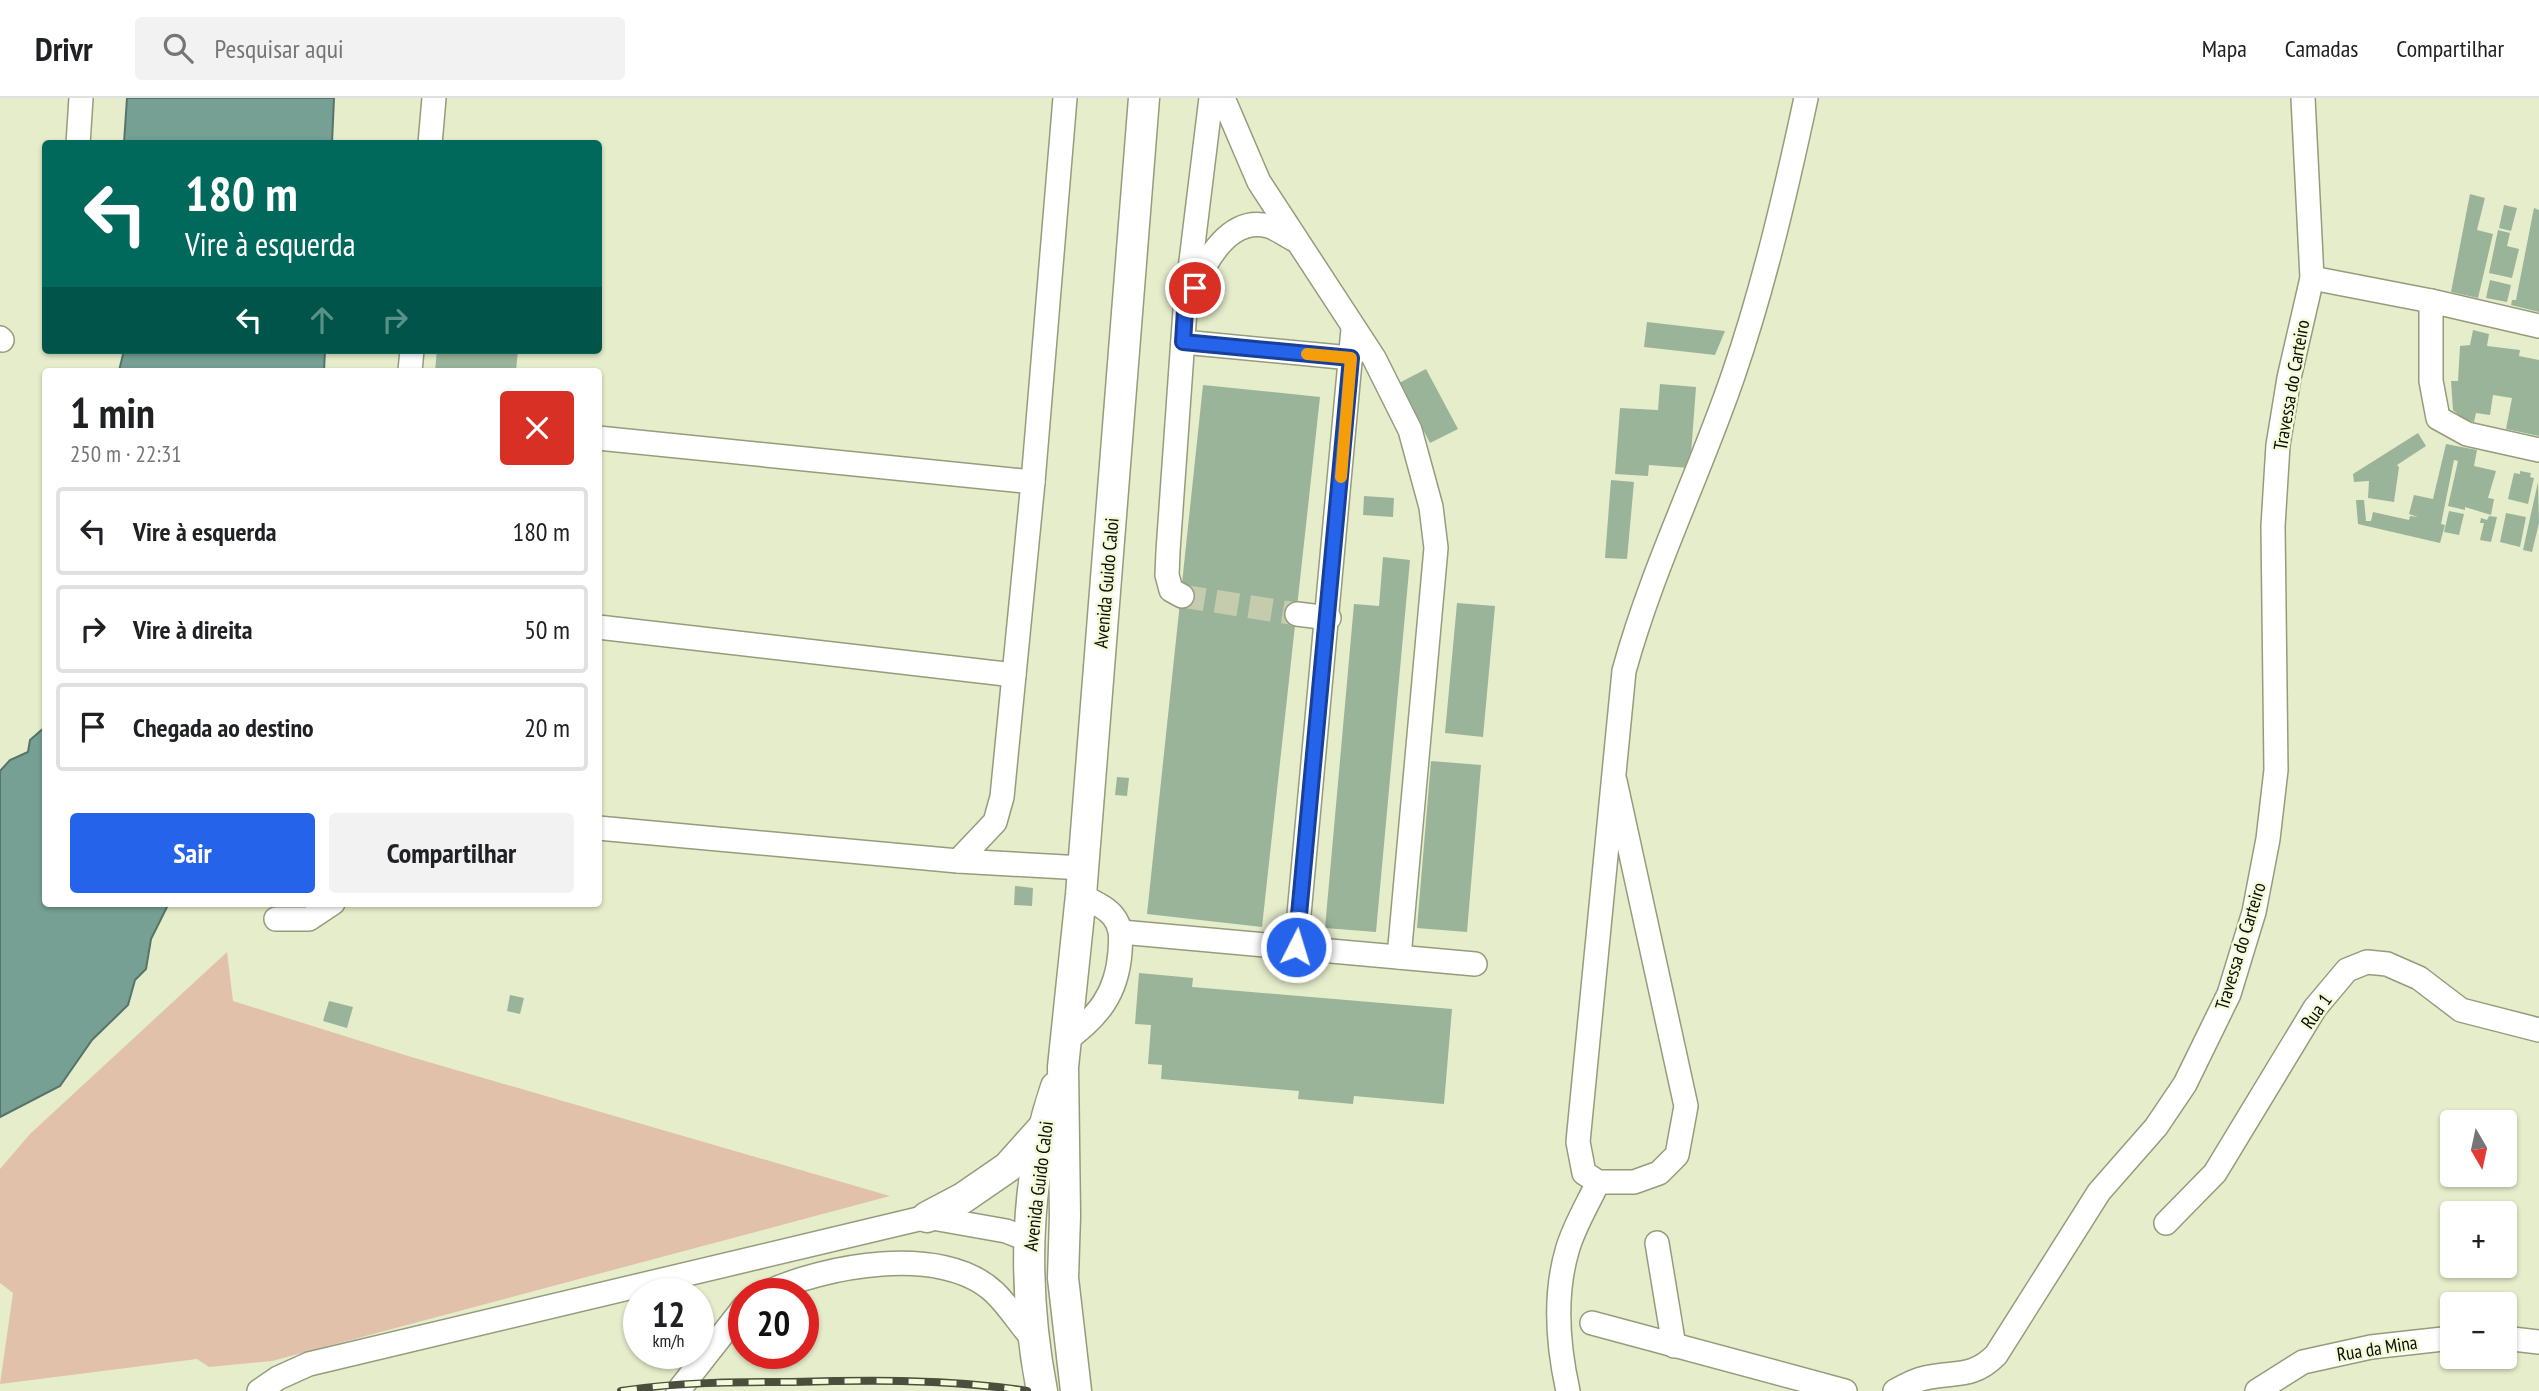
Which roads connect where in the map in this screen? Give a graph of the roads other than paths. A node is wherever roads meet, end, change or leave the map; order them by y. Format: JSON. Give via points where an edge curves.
{"nodes":[{"id":1,"x":81,"y":98,"type":"edge"},
{"id":2,"x":434,"y":98,"type":"edge"},
{"id":3,"x":1065,"y":98,"type":"edge"},
{"id":4,"x":1144,"y":98,"type":"edge"},
{"id":5,"x":1211,"y":98,"type":"edge"},
{"id":6,"x":1223,"y":98,"type":"edge"},
{"id":7,"x":1806,"y":98,"type":"edge"},
{"id":8,"x":2303,"y":98,"type":"edge"},
{"id":9,"x":78,"y":140,"type":"edge"},
{"id":10,"x":430,"y":140,"type":"edge"},
{"id":11,"x":1296,"y":241,"type":"junction"},
{"id":12,"x":2312,"y":278,"type":"junction"},
{"id":13,"x":2431,"y":301,"type":"junction"},
{"id":14,"x":1185,"y":310,"type":"junction"},
{"id":15,"x":2539,"y":326,"type":"edge"},
{"id":16,"x":1353,"y":329,"type":"junction"},
{"id":17,"x":1183,"y":342,"type":"junction"},
{"id":18,"x":1351,"y":358,"type":"junction"},
{"id":19,"x":602,"y":438,"type":"edge"},
{"id":20,"x":2539,"y":450,"type":"edge"},
{"id":21,"x":1033,"y":482,"type":"junction"},
{"id":22,"x":1182,"y":596,"type":"dead end"},
{"id":23,"x":1297,"y":614,"type":"tunnel mouth"},
{"id":24,"x":1329,"y":618,"type":"junction"},
{"id":25,"x":602,"y":626,"type":"edge"},
{"id":26,"x":1014,"y":675,"type":"junction"},
{"id":27,"x":1615,"y":782,"type":"junction"},
{"id":28,"x":602,"y":828,"type":"edge"},
{"id":29,"x":958,"y":861,"type":"junction"},
{"id":30,"x":1082,"y":882,"type":"junction"},
{"id":31,"x":327,"y":907,"type":"edge"},
{"id":32,"x":276,"y":919,"type":"dead end"},
{"id":33,"x":1121,"y":932,"type":"junction"},
{"id":34,"x":1296,"y":947,"type":"junction"},
{"id":35,"x":1399,"y":957,"type":"junction"},
{"id":36,"x":1475,"y":964,"type":"dead end"},
{"id":37,"x":2539,"y":1030,"type":"edge"},
{"id":38,"x":1064,"y":1054,"type":"junction"},
{"id":39,"x":1042,"y":1129,"type":"junction"},
{"id":40,"x":1598,"y":1182,"type":"junction"},
{"id":41,"x":927,"y":1217,"type":"junction"},
{"id":42,"x":2166,"y":1223,"type":"dead end"},
{"id":43,"x":1028,"y":1240,"type":"junction"},
{"id":44,"x":1657,"y":1243,"type":"dead end"},
{"id":45,"x":801,"y":1278,"type":"edge"},
{"id":46,"x":1063,"y":1278,"type":"junction"},
{"id":47,"x":1592,"y":1324,"type":"dead end"},
{"id":48,"x":728,"y":1327,"type":"edge"},
{"id":49,"x":1032,"y":1338,"type":"junction"},
{"id":50,"x":2440,"y":1339,"type":"edge"},
{"id":51,"x":2517,"y":1339,"type":"edge"},
{"id":52,"x":2539,"y":1342,"type":"edge"},
{"id":53,"x":1674,"y":1346,"type":"junction"},
{"id":54,"x":259,"y":1391,"type":"edge"},
{"id":55,"x":678,"y":1391,"type":"edge"},
{"id":56,"x":1042,"y":1391,"type":"edge"},
{"id":57,"x":1076,"y":1391,"type":"edge"},
{"id":58,"x":1568,"y":1391,"type":"edge"},
{"id":59,"x":1845,"y":1391,"type":"edge"},
{"id":60,"x":1895,"y":1391,"type":"edge"},
{"id":61,"x":2257,"y":1391,"type":"edge"}],
"edges":[{"from":1,"to":9,"type":"street"},
{"from":2,"to":10,"type":"street"},
{"from":3,"to":21,"type":"street"},
{"from":4,"to":30,"type":"main road","name":"Avenida Guido Caloi"},
{"from":5,"to":14,"type":"street"},
{"from":6,"to":11,"type":"street","via":[[1259,182]]},
{"from":7,"to":27,"type":"street","via":[[1781,214],[1733,375],[1640,614],[1624,671]]},
{"from":8,"to":12,"type":"street","name":"Travessa do Carteiro"},
{"from":11,"to":14,"type":"street","via":[[1267,225],[1243,228],[1221,242],[1204,265]]},
{"from":11,"to":16,"type":"street"},
{"from":12,"to":13,"type":"street"},
{"from":12,"to":60,"type":"street","name":"Travessa do Carteiro","via":[[2278,445],[2273,526],[2276,770],[2254,912],[2229,994],[2185,1084],[2156,1127],[2099,1192],[1996,1355],[1983,1368],[1924,1378]]},
{"from":13,"to":15,"type":"street"},
{"from":13,"to":20,"type":"street","via":[[2431,381],[2438,418],[2467,434]]},
{"from":14,"to":17,"type":"street"},
{"from":16,"to":18,"type":"street"},
{"from":16,"to":35,"type":"street","via":[[1374,358],[1410,430],[1431,507],[1436,548]]},
{"from":17,"to":18,"type":"street"},
{"from":17,"to":22,"type":"street","via":[[1167,575],[1171,590]]},
{"from":18,"to":24,"type":"street"},
{"from":19,"to":21,"type":"street"},
{"from":21,"to":26,"type":"street"},
{"from":23,"to":24,"type":"street"},
{"from":24,"to":34,"type":"street"},
{"from":25,"to":26,"type":"street"},
{"from":26,"to":29,"type":"street","via":[[1002,797],[995,822]]},
{"from":27,"to":40,"type":"street","via":[[1578,1142],[1584,1173]]},
{"from":27,"to":40,"type":"street","via":[[1686,1106],[1677,1155],[1659,1173],[1634,1182]]},
{"from":28,"to":29,"type":"street"},
{"from":29,"to":30,"type":"street"},
{"from":30,"to":33,"type":"street","via":[[1111,913]]},
{"from":30,"to":38,"type":"main road","name":"Avenida Guido Caloi"},
{"from":31,"to":32,"type":"street","via":[[309,919]]},
{"from":33,"to":34,"type":"street"},
{"from":33,"to":38,"type":"street","via":[[1111,997]]},
{"from":34,"to":35,"type":"street"},
{"from":35,"to":36,"type":"street"},
{"from":37,"to":42,"type":"street","name":"Rua 1","via":[[2461,1010],[2419,978],[2387,964],[2367,962],[2347,970],[2315,1008],[2214,1174]]},
{"from":38,"to":39,"type":"main road","name":"Avenida Guido Caloi"},
{"from":38,"to":46,"type":"main road","name":"Avenida Guido Caloi"},
{"from":39,"to":41,"type":"main road","via":[[1009,1167]]},
{"from":39,"to":43,"type":"main road","name":"Avenida Guido Caloi"},
{"from":40,"to":58,"type":"street","via":[[1567,1250],[1560,1292],[1559,1335]]},
{"from":41,"to":43,"type":"street","via":[[1006,1231]]},
{"from":41,"to":54,"type":"street","via":[[309,1364]]},
{"from":43,"to":46,"type":"main road"},
{"from":43,"to":49,"type":"main road","name":"Avenida Guido Caloi"},
{"from":44,"to":53,"type":"street"},
{"from":45,"to":49,"type":"street","via":[[870,1265],[937,1266],[973,1278],[993,1291]]},
{"from":46,"to":57,"type":"main road","name":"Avenida Guido Caloi"},
{"from":47,"to":53,"type":"street"},
{"from":48,"to":55,"type":"street"},
{"from":49,"to":56,"type":"main road","name":"Avenida Guido Caloi"},
{"from":50,"to":61,"type":"street","name":"Rua da Mina","via":[[2371,1347],[2303,1362]]},
{"from":51,"to":52,"type":"street"},
{"from":53,"to":59,"type":"street"}]}
